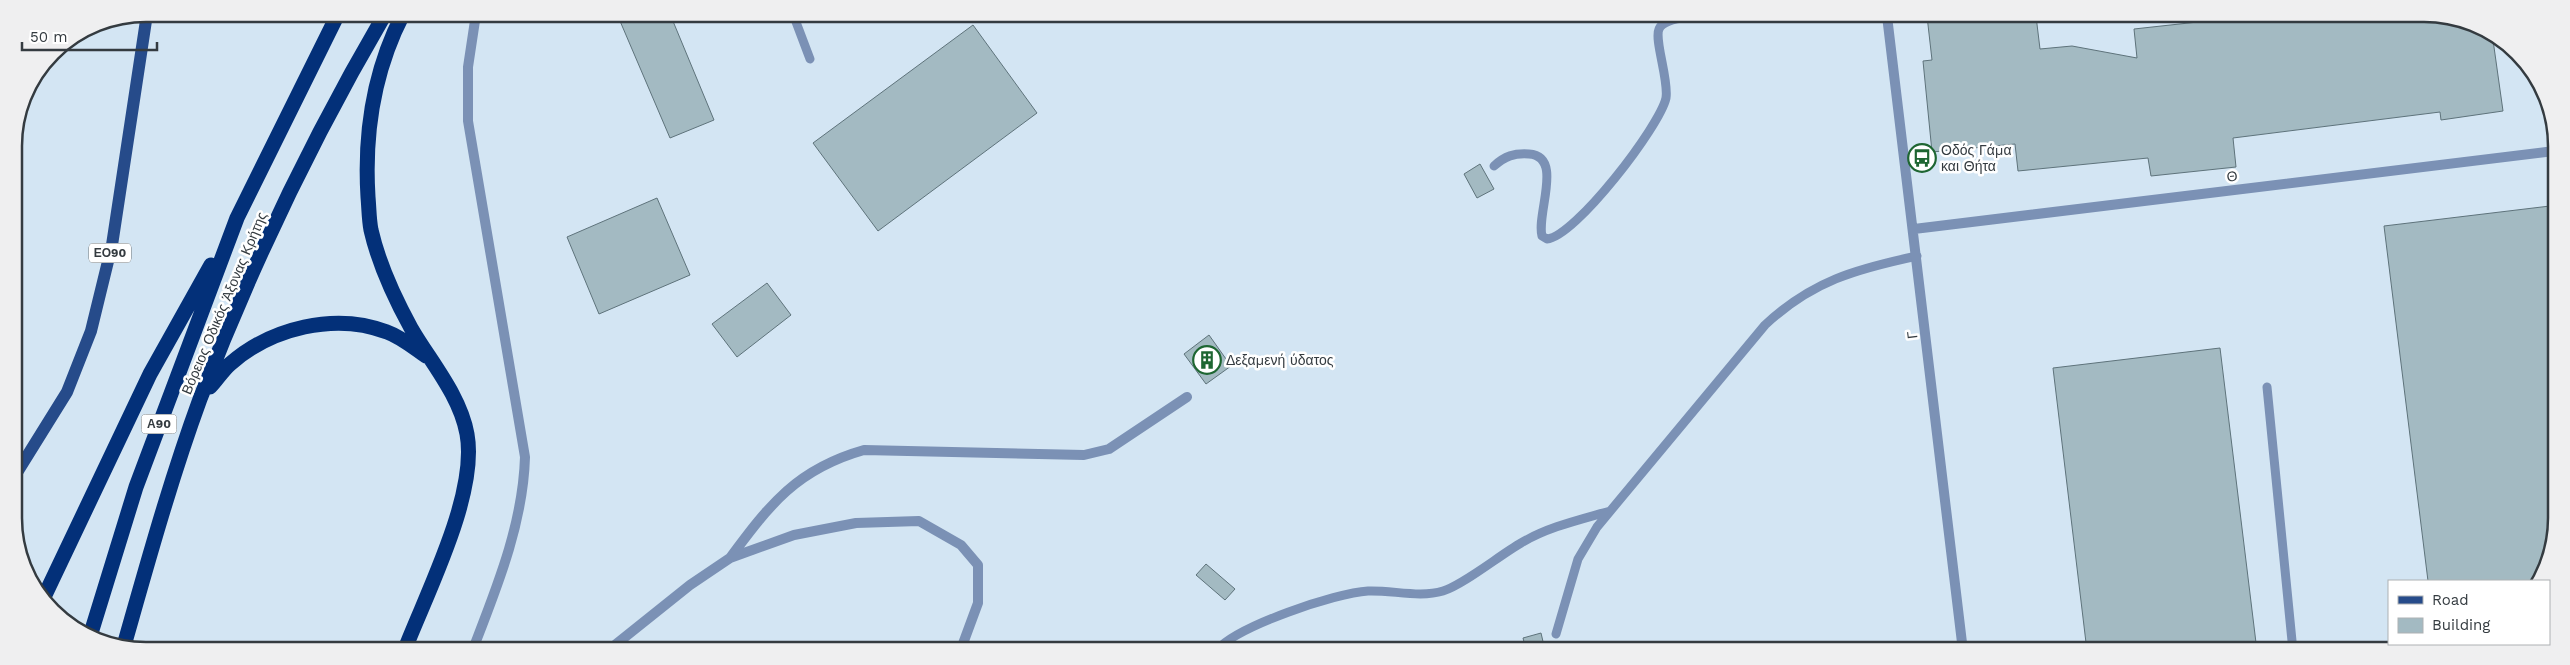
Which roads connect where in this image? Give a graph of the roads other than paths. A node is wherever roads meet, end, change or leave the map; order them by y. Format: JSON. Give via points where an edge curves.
{"nodes":[{"id":1,"x":1667,"y":22,"type":"edge"},
{"id":2,"x":1888,"y":22,"type":"edge"},
{"id":3,"x":146,"y":23,"type":"edge"},
{"id":4,"x":334,"y":23,"type":"edge"},
{"id":5,"x":380,"y":23,"type":"edge"},
{"id":6,"x":398,"y":23,"type":"edge"},
{"id":7,"x":475,"y":23,"type":"edge"},
{"id":8,"x":796,"y":23,"type":"edge"},
{"id":9,"x":810,"y":59,"type":"dead end"},
{"id":10,"x":2548,"y":152,"type":"edge"},
{"id":11,"x":1494,"y":166,"type":"dead end"},
{"id":12,"x":237,"y":218,"type":"junction"},
{"id":13,"x":1914,"y":229,"type":"junction"},
{"id":14,"x":1917,"y":256,"type":"junction"},
{"id":15,"x":428,"y":357,"type":"junction"},
{"id":16,"x":2267,"y":387,"type":"dead end"},
{"id":17,"x":1187,"y":397,"type":"dead end"},
{"id":18,"x":200,"y":400,"type":"junction"},
{"id":19,"x":22,"y":464,"type":"edge"},
{"id":20,"x":1610,"y":511,"type":"junction"},
{"id":21,"x":730,"y":558,"type":"junction"},
{"id":22,"x":47,"y":592,"type":"edge"},
{"id":23,"x":92,"y":630,"type":"edge"},
{"id":24,"x":1556,"y":634,"type":"dead end"},
{"id":25,"x":125,"y":640,"type":"edge"},
{"id":26,"x":408,"y":642,"type":"edge"},
{"id":27,"x":476,"y":642,"type":"edge"},
{"id":28,"x":619,"y":642,"type":"edge"},
{"id":29,"x":964,"y":642,"type":"edge"},
{"id":30,"x":1227,"y":642,"type":"edge"},
{"id":31,"x":1962,"y":642,"type":"edge"},
{"id":32,"x":2293,"y":642,"type":"edge"}],
"edges":[{"from":1,"to":11,"type":"lane","via":[[1659,28],[1658,35],[1666,98],[1650,132],[1612,182],[1560,233],[1547,239],[1540,230],[1549,174],[1542,159],[1534,154],[1521,153],[1502,158]]},
{"from":2,"to":13,"type":"street","name":"Γ"},
{"from":3,"to":19,"type":"main road","number":"ΕΟ90","via":[[112,245],[91,331],[68,392]]},
{"from":4,"to":12,"type":"highway","name":"Βόρειος Οδικός Άξονας Κρήτης","number":"Α90"},
{"from":5,"to":18,"type":"highway","name":"Βόρειος Οδικός Άξονας Κρήτης","number":"Α90","via":[[301,166],[249,279]]},
{"from":6,"to":15,"type":"highway","via":[[373,91],[366,162],[371,229],[390,289]]},
{"from":7,"to":27,"type":"street","via":[[468,67],[469,129],[525,456],[520,507],[513,537]]},
{"from":8,"to":9,"type":"lane"},
{"from":10,"to":13,"type":"street","name":"Θ"},
{"from":12,"to":22,"type":"highway","via":[[150,374]]},
{"from":12,"to":23,"type":"highway","name":"Βόρειος Οδικός Άξονας Κρήτης","number":"Α90","via":[[136,487]]},
{"from":13,"to":14,"type":"street","name":"Γ"},
{"from":14,"to":20,"type":"lane","via":[[1838,276],[1783,309],[1754,336]]},
{"from":14,"to":31,"type":"street","name":"Γ"},
{"from":15,"to":18,"type":"highway","via":[[388,332],[352,324],[313,325],[275,335],[245,352],[228,365]]},
{"from":15,"to":26,"type":"highway","via":[[451,391],[467,434],[468,474],[458,515]]},
{"from":16,"to":32,"type":"lane"},
{"from":17,"to":21,"type":"street","via":[[1109,449],[1084,456],[864,450],[837,458],[805,476],[768,507]]},
{"from":18,"to":25,"type":"highway","name":"Βόρειος Οδικός Άξονας Κρήτης","number":"Α90","via":[[152,546]]},
{"from":20,"to":24,"type":"lane","via":[[1596,527],[1578,559]]},
{"from":20,"to":30,"type":"lane","via":[[1536,535],[1443,591],[1364,592],[1321,600]]},
{"from":21,"to":28,"type":"street","via":[[690,585]]},
{"from":21,"to":29,"type":"street","via":[[794,535],[856,523],[919,521],[961,545],[978,565],[978,603]]}]}
